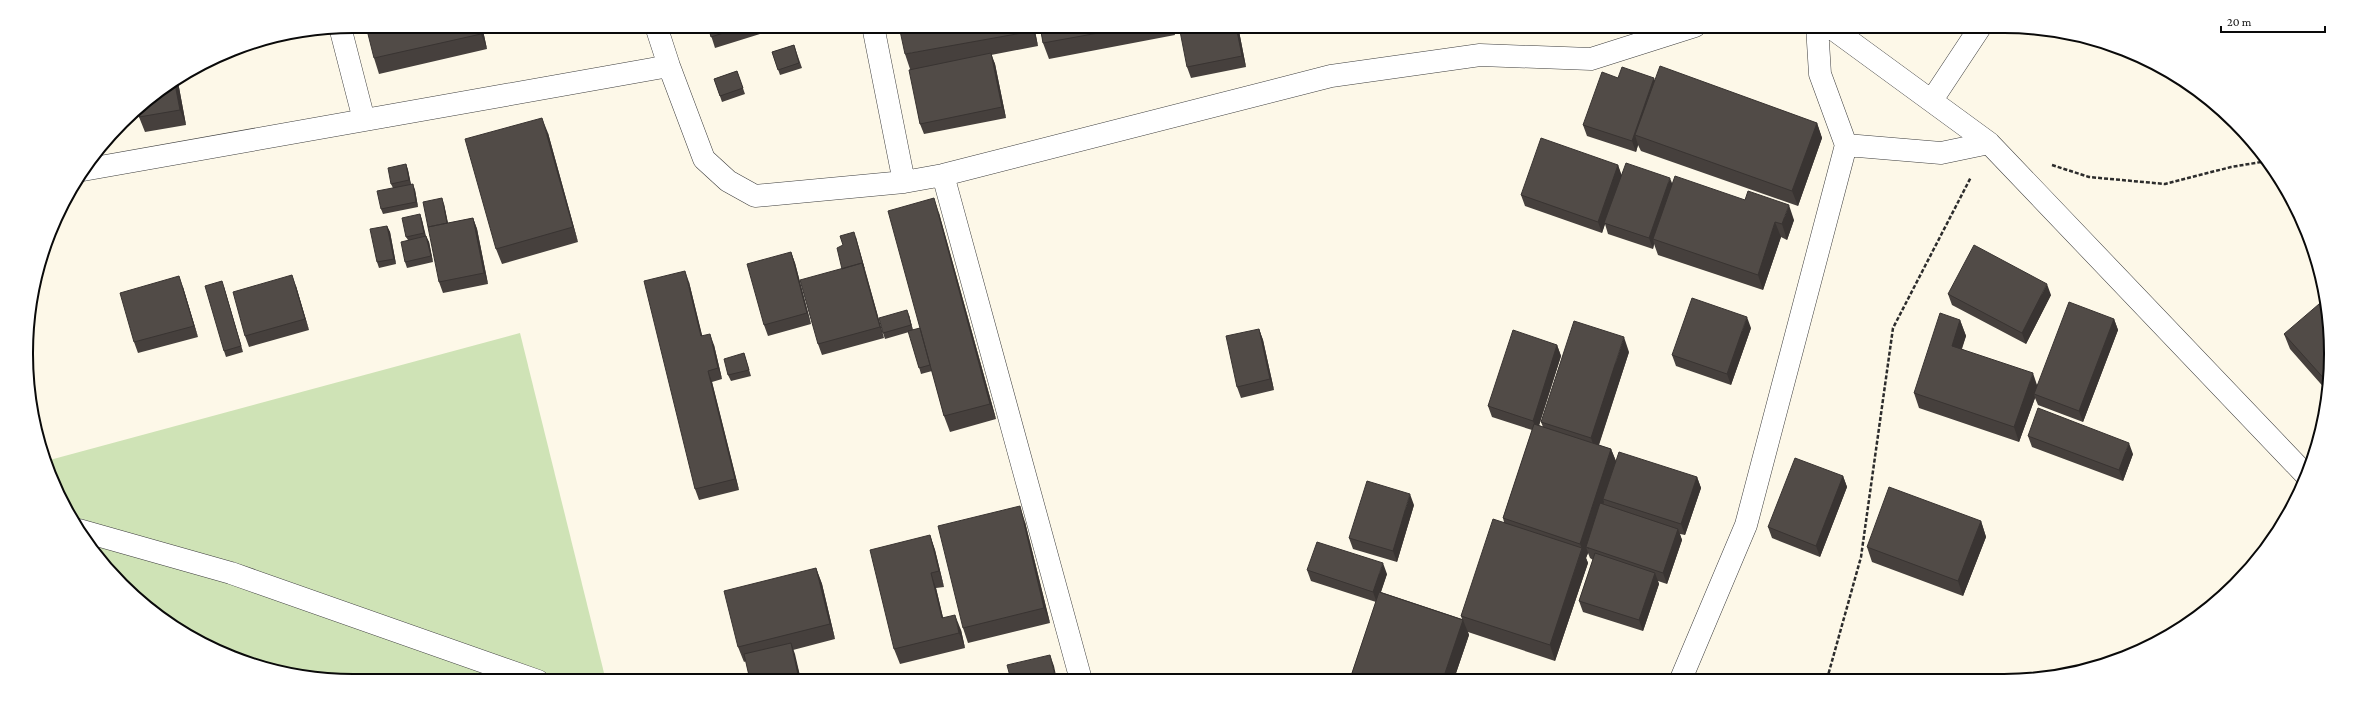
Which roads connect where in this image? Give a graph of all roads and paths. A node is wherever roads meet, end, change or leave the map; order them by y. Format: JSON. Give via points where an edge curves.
{"nodes":[{"id":1,"x":658,"y":33,"type":"edge"},
{"id":2,"x":874,"y":33,"type":"edge"},
{"id":3,"x":1673,"y":33,"type":"edge"},
{"id":4,"x":1817,"y":33,"type":"edge"},
{"id":5,"x":1839,"y":33,"type":"edge"},
{"id":6,"x":1976,"y":33,"type":"edge"},
{"id":7,"x":342,"y":34,"type":"edge"},
{"id":8,"x":669,"y":66,"type":"junction"},
{"id":9,"x":1932,"y":100,"type":"junction"},
{"id":10,"x":364,"y":120,"type":"junction"},
{"id":11,"x":1989,"y":143,"type":"junction"},
{"id":12,"x":1846,"y":145,"type":"junction"},
{"id":13,"x":2046,"y":162,"type":"dead end"},
{"id":14,"x":2261,"y":162,"type":"edge"},
{"id":15,"x":91,"y":169,"type":"edge"},
{"id":16,"x":942,"y":175,"type":"junction"},
{"id":17,"x":904,"y":182,"type":"junction"},
{"id":18,"x":2302,"y":471,"type":"edge"},
{"id":19,"x":87,"y":532,"type":"edge"},
{"id":20,"x":518,"y":674,"type":"edge"},
{"id":21,"x":1079,"y":674,"type":"edge"},
{"id":22,"x":1683,"y":674,"type":"edge"},
{"id":23,"x":1828,"y":674,"type":"edge"}],
"edges":[{"from":1,"to":8,"type":"street"},
{"from":2,"to":17,"type":"street"},
{"from":3,"to":16,"type":"street","via":[[1591,59],[1480,55],[1330,76]]},
{"from":4,"to":12,"type":"street","via":[[1820,74]]},
{"from":5,"to":9,"type":"street"},
{"from":6,"to":9,"type":"street"},
{"from":7,"to":10,"type":"street"},
{"from":8,"to":10,"type":"street"},
{"from":8,"to":17,"type":"street","via":[[704,159],[728,181],[755,196]]},
{"from":9,"to":11,"type":"street"},
{"from":10,"to":15,"type":"street"},
{"from":11,"to":12,"type":"street","via":[[1941,153]]},
{"from":11,"to":18,"type":"street"},
{"from":11,"to":23,"type":"path","via":[[1893,328],[1861,557]]},
{"from":12,"to":22,"type":"street","via":[[1746,525]]},
{"from":13,"to":14,"type":"path","via":[[2089,177],[2166,184]]},
{"from":16,"to":17,"type":"street"},
{"from":16,"to":21,"type":"street"},
{"from":19,"to":20,"type":"street","via":[[231,573]]}]}
